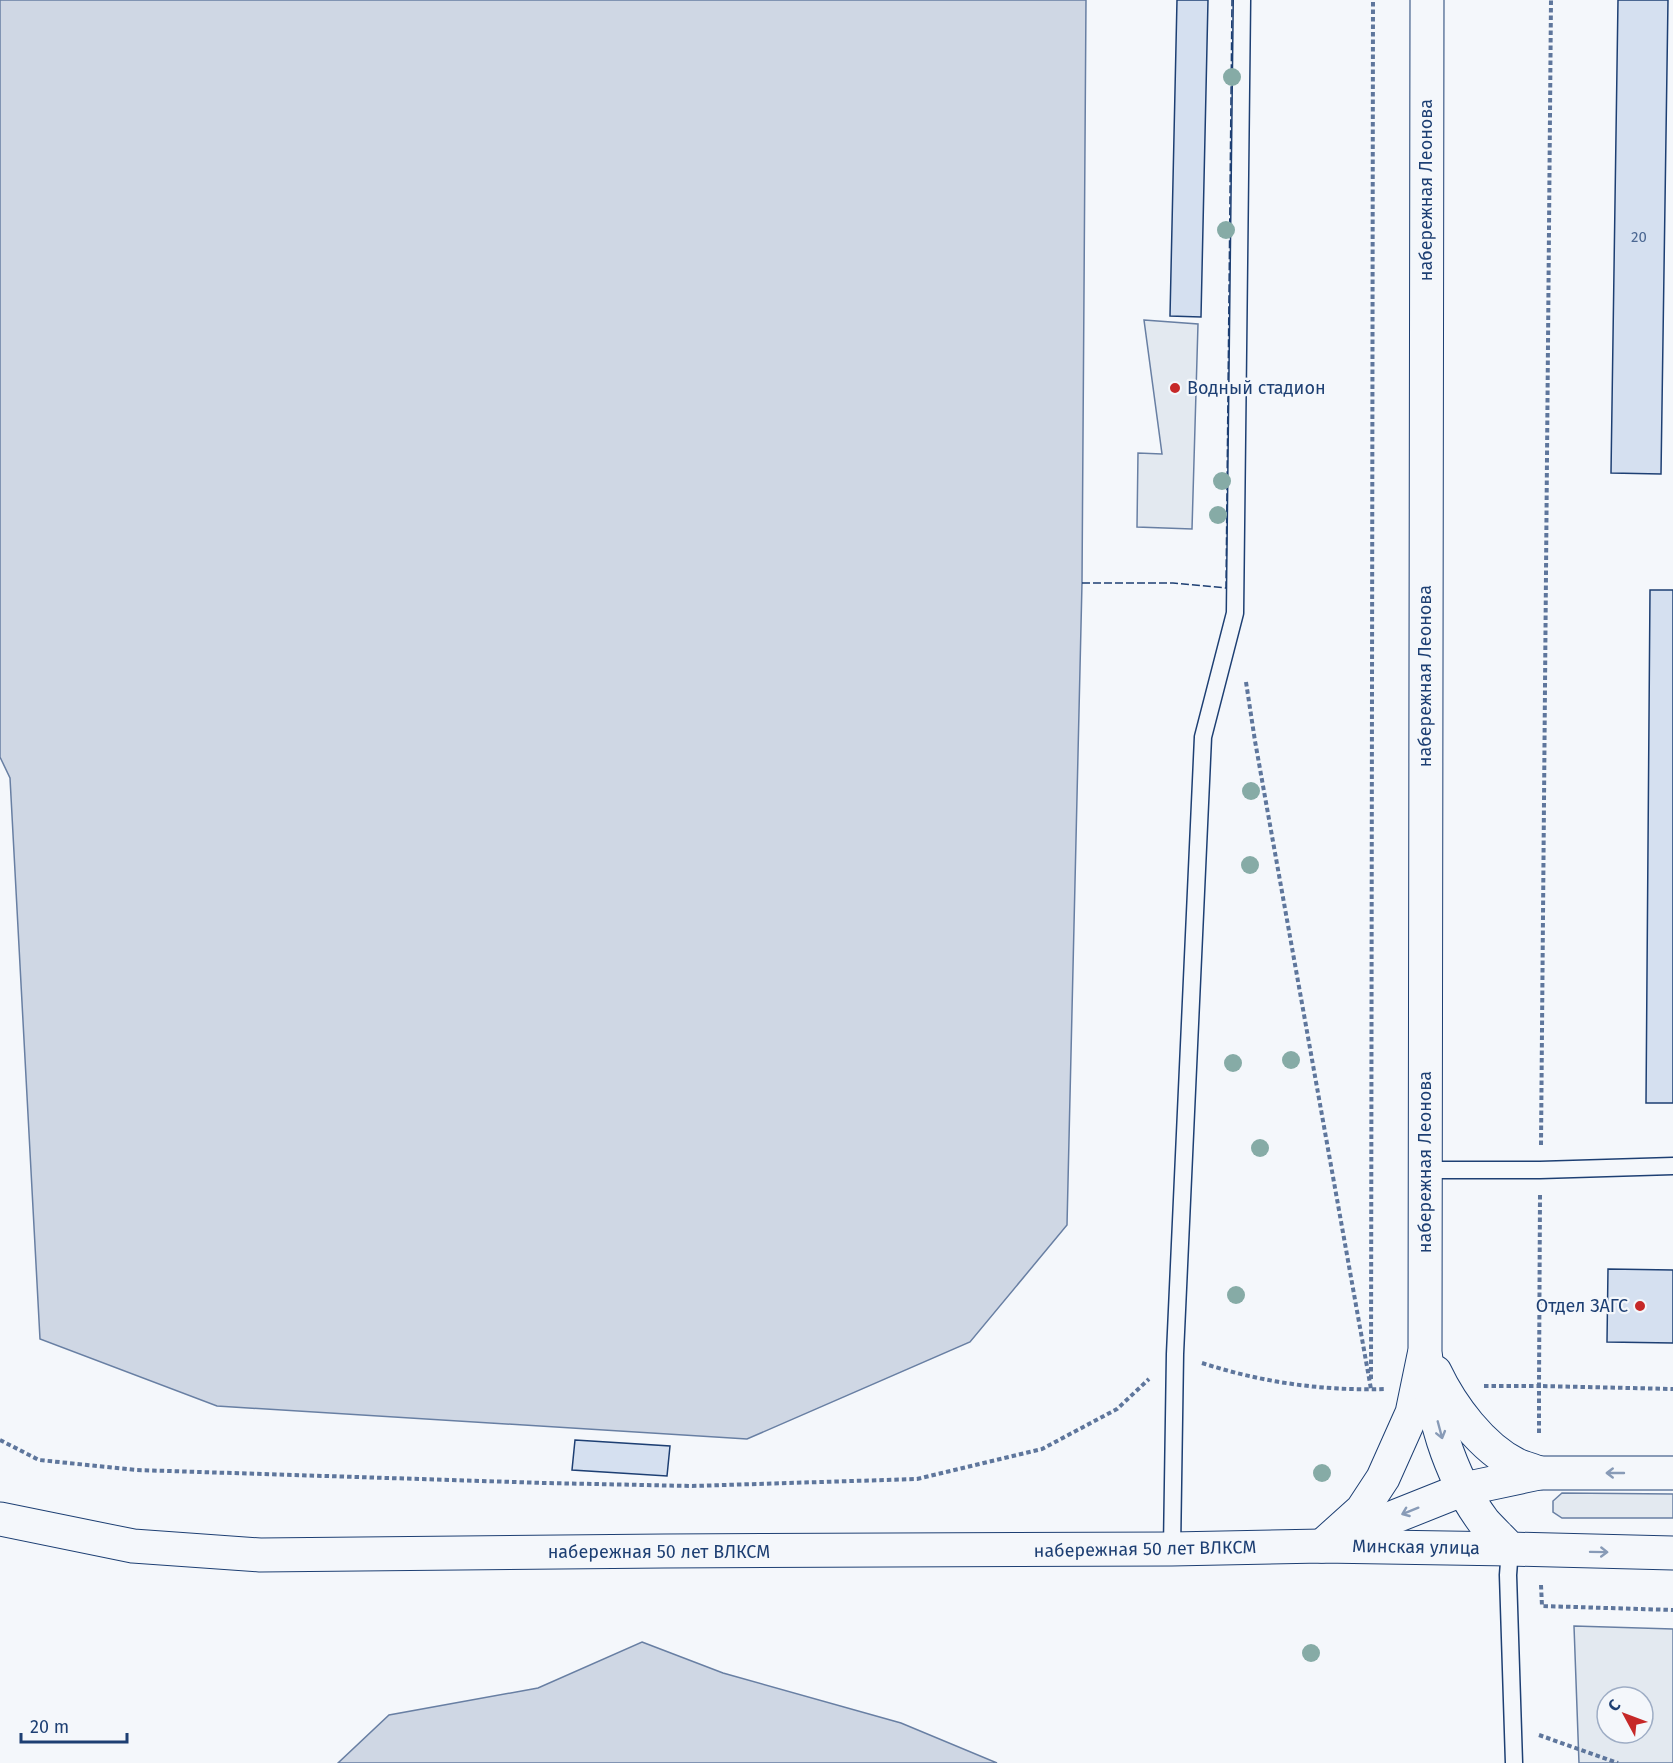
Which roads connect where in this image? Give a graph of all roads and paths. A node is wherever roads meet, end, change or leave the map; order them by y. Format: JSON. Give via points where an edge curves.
{"nodes":[{"id":1,"x":1242,"y":0,"type":"edge"},
{"id":2,"x":1373,"y":0,"type":"edge"},
{"id":3,"x":1426,"y":0,"type":"edge"},
{"id":4,"x":1551,"y":0,"type":"edge"},
{"id":5,"x":1244,"y":671,"type":"dead end"},
{"id":6,"x":1673,"y":1166,"type":"edge"},
{"id":7,"x":1425,"y":1170,"type":"junction"},
{"id":8,"x":1540,"y":1170,"type":"junction"},
{"id":9,"x":1425,"y":1352,"type":"junction"},
{"id":10,"x":1175,"y":1354,"type":"junction"},
{"id":11,"x":1474,"y":1386,"type":"dead end"},
{"id":12,"x":1539,"y":1386,"type":"junction"},
{"id":13,"x":1371,"y":1389,"type":"junction"},
{"id":14,"x":1673,"y":1389,"type":"edge"},
{"id":15,"x":1539,"y":1436,"type":"dead end"},
{"id":16,"x":0,"y":1440,"type":"edge"},
{"id":17,"x":1539,"y":1473,"type":"junction"},
{"id":18,"x":1673,"y":1473,"type":"edge"},
{"id":19,"x":1464,"y":1489,"type":"junction"},
{"id":20,"x":0,"y":1519,"type":"edge"},
{"id":21,"x":1322,"y":1546,"type":"junction"},
{"id":22,"x":1172,"y":1549,"type":"junction"},
{"id":23,"x":1525,"y":1550,"type":"junction"},
{"id":24,"x":1673,"y":1553,"type":"edge"},
{"id":25,"x":1541,"y":1583,"type":"dead end"},
{"id":26,"x":1673,"y":1610,"type":"edge"},
{"id":27,"x":1513,"y":1726,"type":"junction"},
{"id":28,"x":1514,"y":1763,"type":"edge"},
{"id":29,"x":1618,"y":1763,"type":"edge"}],
"edges":[{"from":1,"to":10,"type":"lane","via":[[1235,613],[1203,737]]},
{"from":2,"to":13,"type":"path"},
{"from":3,"to":7,"type":"main road","name":"набережная Леонова"},
{"from":4,"to":8,"type":"path"},
{"from":5,"to":13,"type":"path"},
{"from":6,"to":8,"type":"lane"},
{"from":7,"to":8,"type":"lane"},
{"from":7,"to":9,"type":"main road","name":"набережная Леонова"},
{"from":8,"to":12,"type":"path"},
{"from":9,"to":17,"type":"main road","via":[[1441,1386],[1464,1420],[1491,1447],[1517,1465]]},
{"from":9,"to":19,"type":"main road","one_way":true,"via":[[1428,1386],[1443,1444]]},
{"from":9,"to":21,"type":"main road","via":[[1412,1413],[1383,1478],[1362,1510]]},
{"from":10,"to":13,"type":"path","via":[[1227,1371],[1300,1386]]},
{"from":10,"to":16,"type":"path","via":[[1117,1409],[1042,1449],[917,1479],[692,1486],[137,1470],[39,1460]]},
{"from":10,"to":22,"type":"lane"},
{"from":11,"to":12,"type":"path"},
{"from":12,"to":14,"type":"path"},
{"from":12,"to":15,"type":"path"},
{"from":18,"to":17,"type":"main road","one_way":true},
{"from":17,"to":19,"type":"main road"},
{"from":19,"to":21,"type":"main road","one_way":true},
{"from":19,"to":23,"type":"main road","via":[[1484,1522]]},
{"from":20,"to":22,"type":"main road","name":"набережная 50 лет ВЛКСМ","via":[[132,1546],[260,1555]]},
{"from":21,"to":22,"type":"main road","name":"набережная 50 лет ВЛКСМ"},
{"from":21,"to":23,"type":"main road","name":"Минская улица"},
{"from":23,"to":24,"type":"main road","name":"Минская улица","one_way":true},
{"from":23,"to":27,"type":"lane","via":[[1508,1575]]},
{"from":25,"to":26,"type":"path","via":[[1542,1606]]},
{"from":27,"to":28,"type":"lane"},
{"from":27,"to":29,"type":"path"}]}
